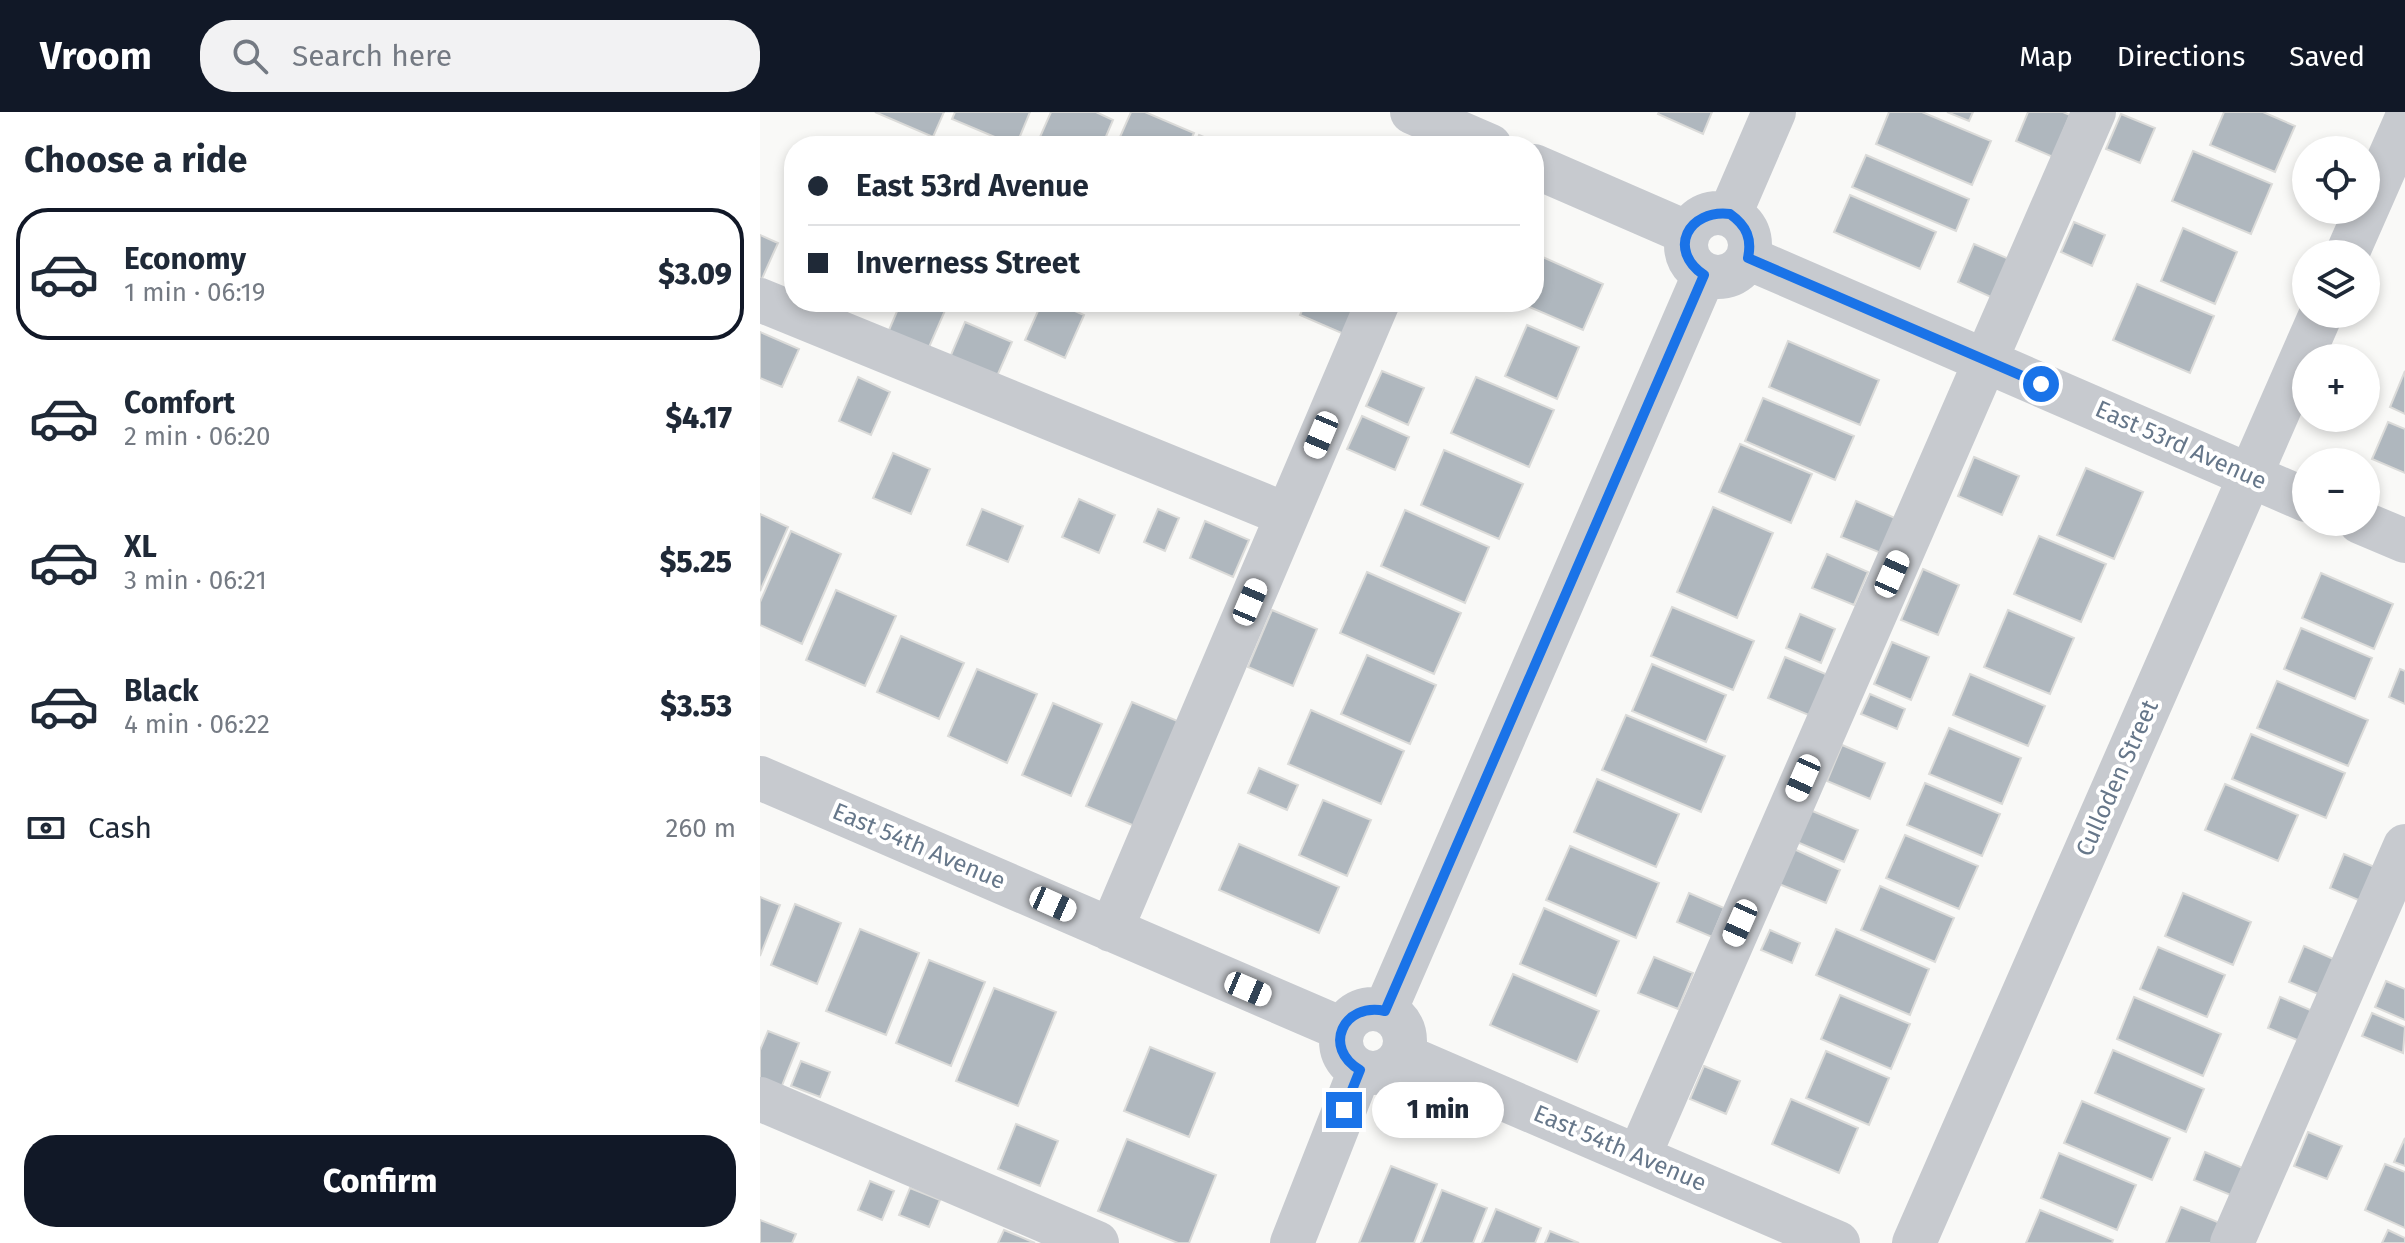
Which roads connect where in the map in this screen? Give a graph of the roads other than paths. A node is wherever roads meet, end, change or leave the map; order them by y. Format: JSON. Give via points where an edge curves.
{"nodes":[{"id":1,"x":1412,"y":112,"type":"edge"},
{"id":2,"x":1774,"y":112,"type":"edge"},
{"id":3,"x":2094,"y":112,"type":"edge"},
{"id":4,"x":2405,"y":122,"type":"edge"},
{"id":5,"x":1455,"y":136,"type":"edge"},
{"id":6,"x":1544,"y":170,"type":"edge"},
{"id":7,"x":1730,"y":214,"type":"junction"},
{"id":8,"x":1688,"y":233,"type":"junction"},
{"id":9,"x":2353,"y":240,"type":"edge"},
{"id":10,"x":1748,"y":258,"type":"junction"},
{"id":11,"x":1704,"y":275,"type":"junction"},
{"id":12,"x":760,"y":300,"type":"edge"},
{"id":13,"x":784,"y":310,"type":"edge"},
{"id":14,"x":789,"y":312,"type":"edge"},
{"id":15,"x":1374,"y":312,"type":"edge"},
{"id":16,"x":2315,"y":328,"type":"edge"},
{"id":17,"x":1986,"y":360,"type":"junction"},
{"id":18,"x":2250,"y":476,"type":"junction"},
{"id":19,"x":2292,"y":494,"type":"edge"},
{"id":20,"x":1287,"y":515,"type":"junction"},
{"id":21,"x":2380,"y":530,"type":"edge"},
{"id":22,"x":2405,"y":541,"type":"edge"},
{"id":23,"x":760,"y":778,"type":"edge"},
{"id":24,"x":2405,"y":846,"type":"edge"},
{"id":25,"x":1111,"y":930,"type":"junction"},
{"id":26,"x":1385,"y":1011,"type":"junction"},
{"id":27,"x":1342,"y":1029,"type":"junction"},
{"id":28,"x":1402,"y":1055,"type":"junction"},
{"id":29,"x":1360,"y":1070,"type":"junction"},
{"id":30,"x":760,"y":1099,"type":"edge"},
{"id":31,"x":1639,"y":1156,"type":"junction"},
{"id":32,"x":1097,"y":1243,"type":"edge"},
{"id":33,"x":1292,"y":1243,"type":"edge"},
{"id":34,"x":1838,"y":1243,"type":"edge"},
{"id":35,"x":1914,"y":1243,"type":"edge"},
{"id":36,"x":2232,"y":1243,"type":"edge"}],
"edges":[{"from":1,"to":5,"type":"street"},
{"from":2,"to":7,"type":"street"},
{"from":3,"to":17,"type":"street"},
{"from":4,"to":9,"type":"street"},
{"from":6,"to":8,"type":"street"},
{"from":7,"to":8,"type":"street","via":[[1710,213]]},
{"from":7,"to":10,"type":"street","via":[[1746,229]]},
{"from":8,"to":11,"type":"street","via":[[1686,253]]},
{"from":10,"to":11,"type":"street","via":[[1733,273]]},
{"from":10,"to":17,"type":"street","name":"East 53rd Avenue"},
{"from":11,"to":26,"type":"street"},
{"from":12,"to":13,"type":"street"},
{"from":14,"to":20,"type":"street"},
{"from":15,"to":20,"type":"street"},
{"from":16,"to":18,"type":"street","name":"Culloden Street"},
{"from":17,"to":18,"type":"street","name":"East 53rd Avenue"},
{"from":17,"to":31,"type":"street"},
{"from":18,"to":19,"type":"street","name":"East 53rd Avenue"},
{"from":18,"to":35,"type":"street","name":"Culloden Street"},
{"from":20,"to":25,"type":"street"},
{"from":21,"to":22,"type":"street"},
{"from":23,"to":25,"type":"street","name":"East 54th Avenue"},
{"from":24,"to":36,"type":"street"},
{"from":25,"to":27,"type":"street","name":"East 54th Avenue"},
{"from":26,"to":27,"type":"street","via":[[1355,1013]]},
{"from":26,"to":28,"type":"street","via":[[1405,1034]]},
{"from":27,"to":29,"type":"street","via":[[1341,1049]]},
{"from":28,"to":29,"type":"street","via":[[1380,1073]]},
{"from":28,"to":31,"type":"street","name":"East 54th Avenue"},
{"from":29,"to":33,"type":"street"},
{"from":30,"to":32,"type":"street"},
{"from":31,"to":34,"type":"street","name":"East 54th Avenue"}]}
